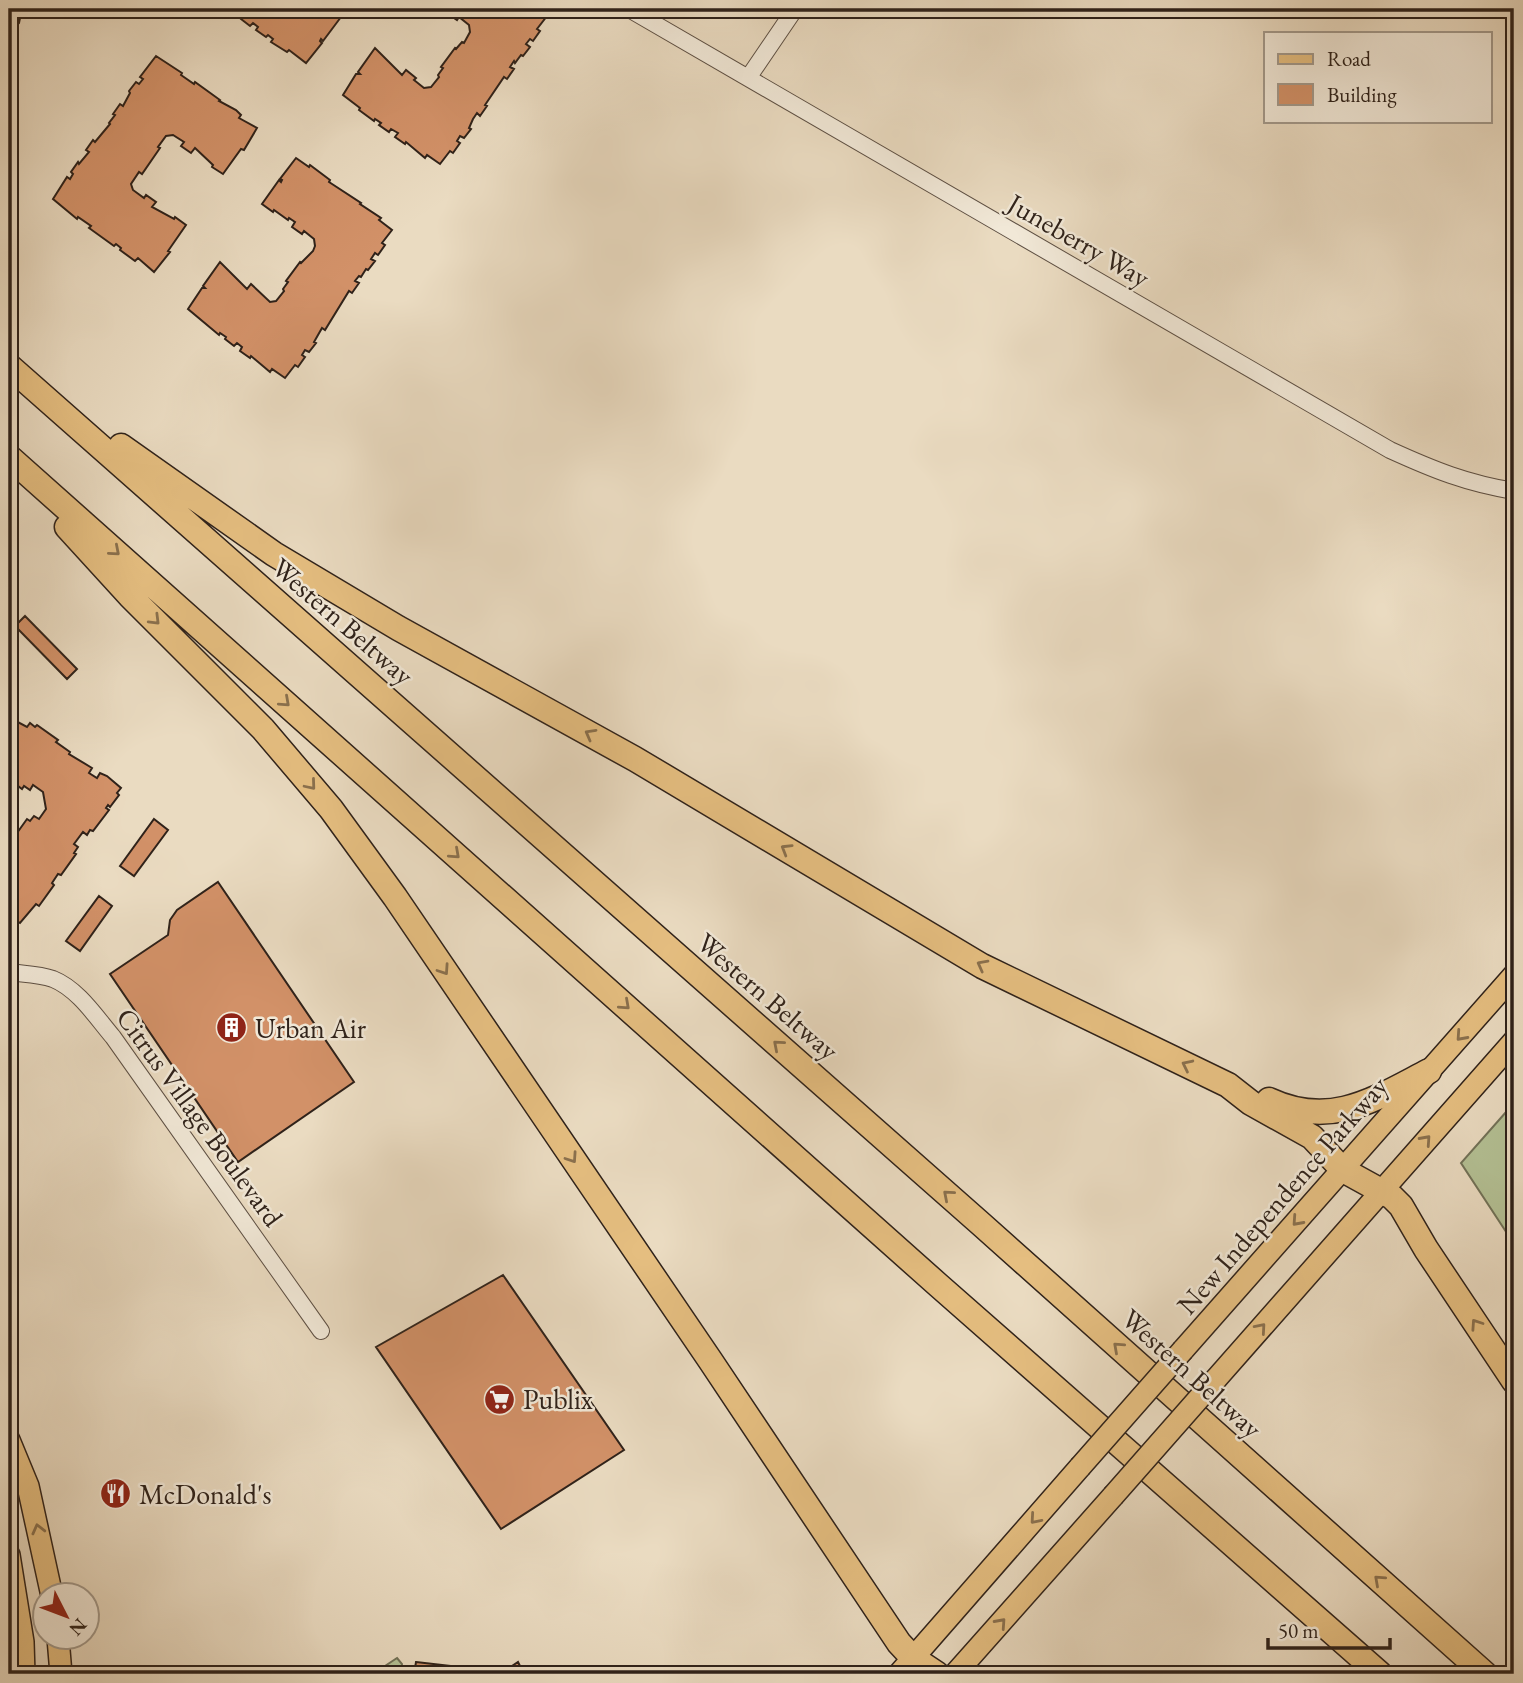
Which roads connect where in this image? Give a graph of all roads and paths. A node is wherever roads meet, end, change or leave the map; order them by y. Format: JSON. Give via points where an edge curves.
{"nodes":[{"id":1,"x":629,"y":9,"type":"edge"},
{"id":2,"x":795,"y":9,"type":"edge"},
{"id":3,"x":748,"y":78,"type":"junction"},
{"id":4,"x":9,"y":364,"type":"edge"},
{"id":5,"x":9,"y":460,"type":"edge"},
{"id":6,"x":1514,"y":491,"type":"edge"},
{"id":7,"x":9,"y":972,"type":"edge"},
{"id":8,"x":1514,"y":975,"type":"edge"},
{"id":9,"x":1514,"y":1041,"type":"edge"},
{"id":10,"x":1429,"y":1071,"type":"junction"},
{"id":11,"x":1228,"y":1085,"type":"junction"},
{"id":12,"x":1343,"y":1171,"type":"junction"},
{"id":13,"x":1380,"y":1191,"type":"junction"},
{"id":14,"x":321,"y":1331,"type":"dead end"},
{"id":15,"x":1514,"y":1381,"type":"edge"},
{"id":16,"x":9,"y":1440,"type":"edge"},
{"id":17,"x":9,"y":1555,"type":"edge"},
{"id":18,"x":49,"y":1582,"type":"edge"},
{"id":19,"x":59,"y":1652,"type":"edge"},
{"id":20,"x":906,"y":1666,"type":"edge"},
{"id":21,"x":24,"y":1674,"type":"edge"},
{"id":22,"x":61,"y":1674,"type":"edge"},
{"id":23,"x":937,"y":1674,"type":"edge"},
{"id":24,"x":956,"y":1674,"type":"edge"},
{"id":25,"x":1380,"y":1674,"type":"edge"},
{"id":26,"x":1485,"y":1674,"type":"edge"}],
"edges":[{"from":1,"to":3,"type":"street","name":"Juneberry Way"},
{"from":2,"to":3,"type":"street"},
{"from":3,"to":6,"type":"street","name":"Juneberry Way","via":[[1390,450],[1440,473]]},
{"from":11,"to":4,"type":"highway","one_way":true,"via":[[982,966],[635,759],[398,628],[274,554]]},
{"from":26,"to":4,"type":"highway","name":"Western Beltway","one_way":true},
{"from":5,"to":20,"type":"highway","one_way":true,"via":[[130,596],[263,729],[331,809],[710,1360],[899,1643]]},
{"from":5,"to":25,"type":"highway","one_way":true},
{"from":7,"to":14,"type":"street","name":"Citrus Village Boulevard","via":[[54,980],[89,1008]]},
{"from":8,"to":10,"type":"main road","name":"New Independence Parkway","one_way":true},
{"from":13,"to":9,"type":"main road","one_way":true},
{"from":10,"to":11,"type":"highway","via":[[1359,1106],[1333,1112],[1291,1109]]},
{"from":10,"to":12,"type":"main road","name":"New Independence Parkway"},
{"from":11,"to":12,"type":"highway","via":[[1312,1137]]},
{"from":12,"to":13,"type":"highway"},
{"from":12,"to":20,"type":"main road","name":"New Independence Parkway","one_way":true,"bridge":true},
{"from":15,"to":13,"type":"highway","one_way":true,"via":[[1401,1206]]},
{"from":24,"to":13,"type":"main road","one_way":true,"bridge":true},
{"from":18,"to":16,"type":"main road","one_way":true,"via":[[28,1486]]},
{"from":17,"to":21,"type":"main road"},
{"from":19,"to":22,"type":"main road"},
{"from":20,"to":23,"type":"highway"}]}
